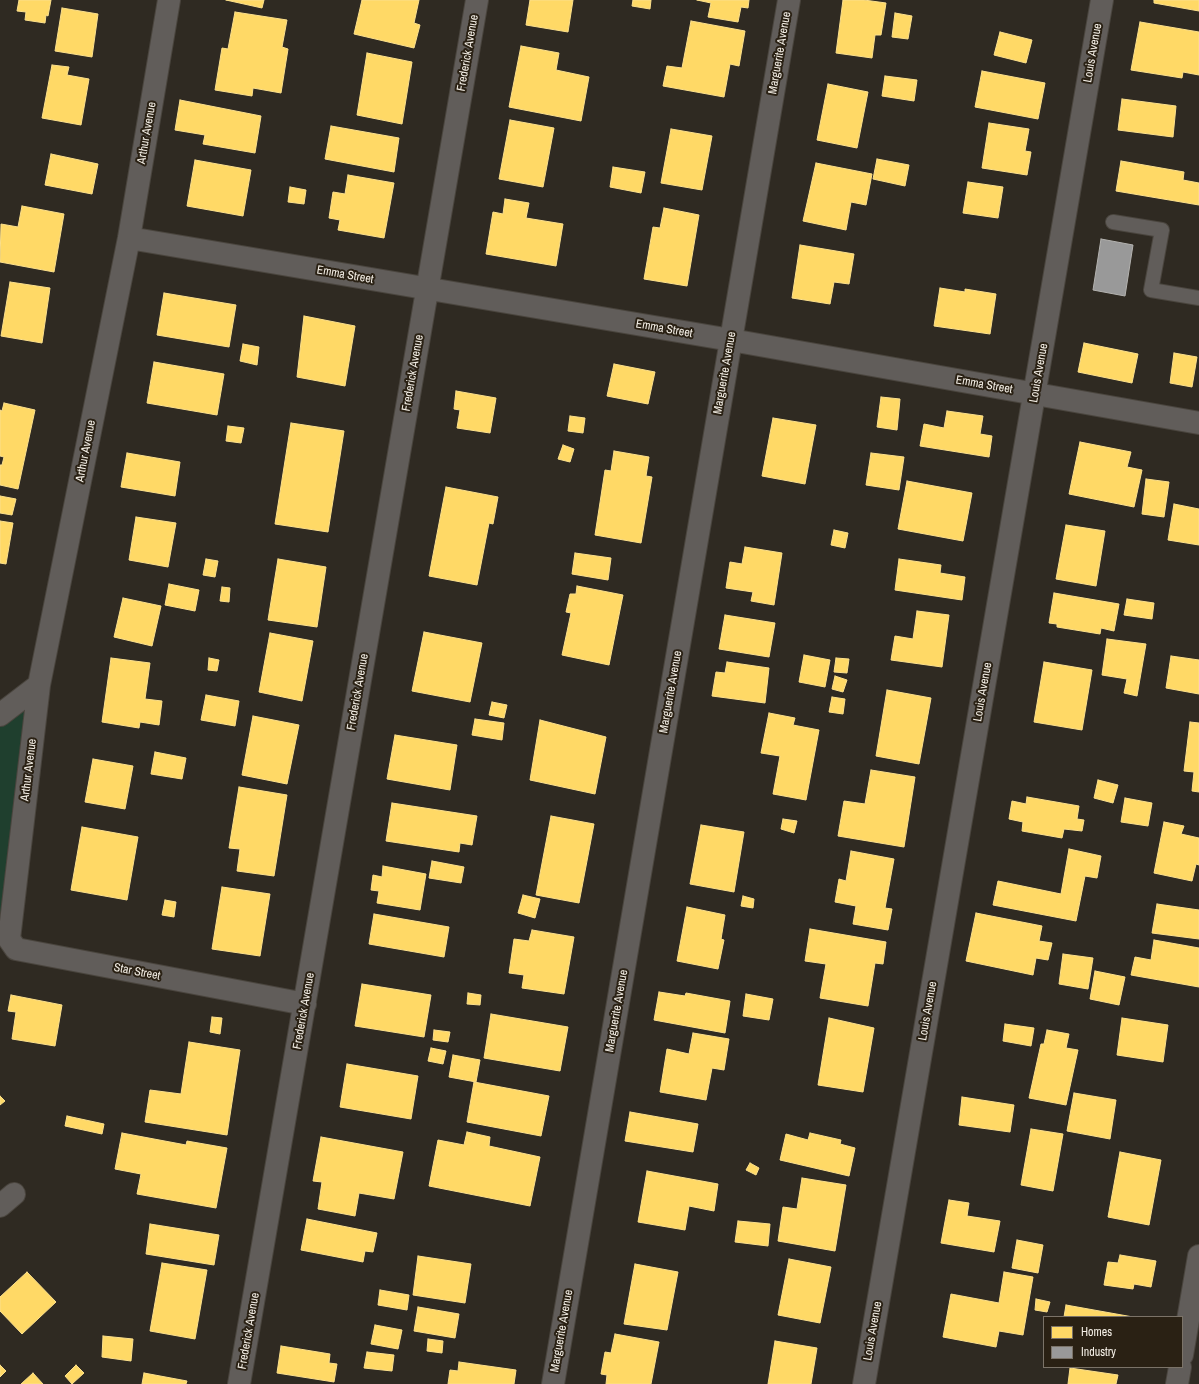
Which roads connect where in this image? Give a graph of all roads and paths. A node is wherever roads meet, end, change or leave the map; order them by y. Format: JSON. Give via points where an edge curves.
{"nodes":[{"id":1,"x":169,"y":0,"type":"edge"},
{"id":2,"x":477,"y":0,"type":"edge"},
{"id":3,"x":789,"y":0,"type":"edge"},
{"id":4,"x":1102,"y":0,"type":"edge"},
{"id":5,"x":1113,"y":222,"type":"dead end"},
{"id":6,"x":130,"y":238,"type":"junction"},
{"id":7,"x":427,"y":289,"type":"junction"},
{"id":8,"x":1199,"y":298,"type":"edge"},
{"id":9,"x":731,"y":340,"type":"junction"},
{"id":10,"x":1035,"y":394,"type":"junction"},
{"id":11,"x":1199,"y":423,"type":"edge"},
{"id":12,"x":39,"y":685,"type":"junction"},
{"id":13,"x":0,"y":715,"type":"edge"},
{"id":14,"x":13,"y":904,"type":"joint"},
{"id":15,"x":305,"y":1004,"type":"junction"},
{"id":16,"x":1199,"y":1256,"type":"edge"},
{"id":17,"x":1183,"y":1349,"type":"edge"},
{"id":18,"x":1180,"y":1368,"type":"edge"},
{"id":19,"x":239,"y":1384,"type":"edge"},
{"id":20,"x":553,"y":1384,"type":"edge"},
{"id":21,"x":864,"y":1384,"type":"edge"},
{"id":22,"x":1177,"y":1384,"type":"edge"}],
"edges":[{"from":1,"to":6,"type":"street","name":"Arthur Avenue"},
{"from":2,"to":7,"type":"street","name":"Frederick Avenue"},
{"from":3,"to":9,"type":"street","name":"Marguerite Avenue"},
{"from":4,"to":10,"type":"street","name":"Louis Avenue"},
{"from":5,"to":8,"type":"lane","via":[[1162,230],[1151,290]]},
{"from":6,"to":7,"type":"street","name":"Emma Street"},
{"from":6,"to":12,"type":"street","name":"Arthur Avenue"},
{"from":7,"to":9,"type":"street","name":"Emma Street"},
{"from":7,"to":15,"type":"street","name":"Frederick Avenue"},
{"from":9,"to":10,"type":"street","name":"Emma Street"},
{"from":9,"to":20,"type":"street","name":"Marguerite Avenue"},
{"from":10,"to":11,"type":"street","name":"Emma Street"},
{"from":10,"to":21,"type":"street","name":"Louis Avenue"},
{"from":12,"to":13,"type":"street"},
{"from":12,"to":14,"type":"street","name":"Arthur Avenue"},
{"from":14,"to":15,"type":"street","name":"Star Street","via":[[9,939],[16,949]]},
{"from":15,"to":19,"type":"street","name":"Frederick Avenue"},
{"from":16,"to":17,"type":"street"},
{"from":18,"to":22,"type":"street"}]}
